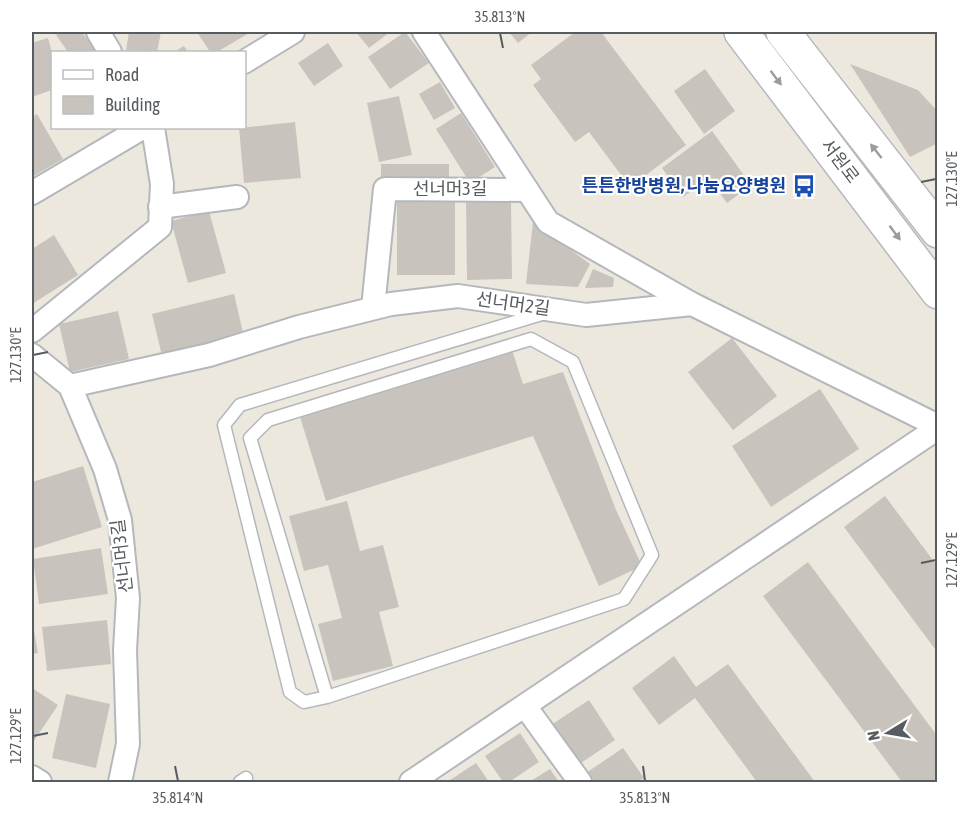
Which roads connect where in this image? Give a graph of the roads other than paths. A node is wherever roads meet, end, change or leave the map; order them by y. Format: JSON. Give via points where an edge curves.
{"nodes":[{"id":1,"x":98,"y":32,"type":"edge"},
{"id":2,"x":293,"y":32,"type":"edge"},
{"id":3,"x":424,"y":32,"type":"edge"},
{"id":4,"x":741,"y":32,"type":"edge"},
{"id":5,"x":783,"y":32,"type":"edge"},
{"id":6,"x":110,"y":51,"type":"edge"},
{"id":7,"x":246,"y":61,"type":"edge"},
{"id":8,"x":140,"y":129,"type":"edge"},
{"id":9,"x":153,"y":129,"type":"edge"},
{"id":10,"x":527,"y":190,"type":"junction"},
{"id":11,"x":32,"y":193,"type":"edge"},
{"id":12,"x":237,"y":197,"type":"dead end"},
{"id":13,"x":160,"y":207,"type":"junction"},
{"id":14,"x":938,"y":231,"type":"edge"},
{"id":15,"x":938,"y":292,"type":"edge"},
{"id":16,"x":692,"y":304,"type":"junction"},
{"id":17,"x":373,"y":308,"type":"junction"},
{"id":18,"x":554,"y":310,"type":"junction"},
{"id":19,"x":32,"y":331,"type":"edge"},
{"id":20,"x":32,"y":355,"type":"edge"},
{"id":21,"x":70,"y":386,"type":"junction"},
{"id":22,"x":938,"y":427,"type":"edge"},
{"id":23,"x":327,"y":697,"type":"junction"},
{"id":24,"x":525,"y":706,"type":"junction"},
{"id":25,"x":32,"y":777,"type":"edge"},
{"id":26,"x":419,"y":780,"type":"edge"},
{"id":27,"x":40,"y":783,"type":"edge"},
{"id":28,"x":120,"y":783,"type":"edge"},
{"id":29,"x":580,"y":783,"type":"edge"}],
"edges":[{"from":1,"to":6,"type":"street"},
{"from":2,"to":7,"type":"street"},
{"from":3,"to":10,"type":"street","name":"선너머3길"},
{"from":4,"to":15,"type":"street","name":"서원로","one_way":true},
{"from":14,"to":5,"type":"street","name":"서원로","one_way":true},
{"from":8,"to":11,"type":"street"},
{"from":9,"to":13,"type":"street","via":[[162,184]]},
{"from":10,"to":16,"type":"street","name":"선너머3길","via":[[548,222]]},
{"from":10,"to":17,"type":"street","name":"선너머3길","via":[[385,189]]},
{"from":12,"to":13,"type":"street"},
{"from":13,"to":19,"type":"street","via":[[160,227]]},
{"from":16,"to":18,"type":"street","name":"선너머2길","via":[[586,315]]},
{"from":16,"to":22,"type":"street"},
{"from":17,"to":18,"type":"street","name":"선너머2길","via":[[458,296]]},
{"from":17,"to":21,"type":"street","name":"선너머2길","via":[[209,355]]},
{"from":18,"to":23,"type":"lane","via":[[240,405],[224,425],[290,692],[304,702]]},
{"from":20,"to":21,"type":"street","name":"선너머3길"},
{"from":21,"to":28,"type":"street","name":"선너머3길","via":[[105,469],[120,520],[128,598],[124,650],[128,744]]},
{"from":22,"to":24,"type":"street"},
{"from":23,"to":23,"type":"lane","via":[[624,599],[652,555],[573,362],[531,339],[268,420],[250,438]]},
{"from":24,"to":26,"type":"street"},
{"from":24,"to":29,"type":"street"},
{"from":25,"to":27,"type":"street"}]}
